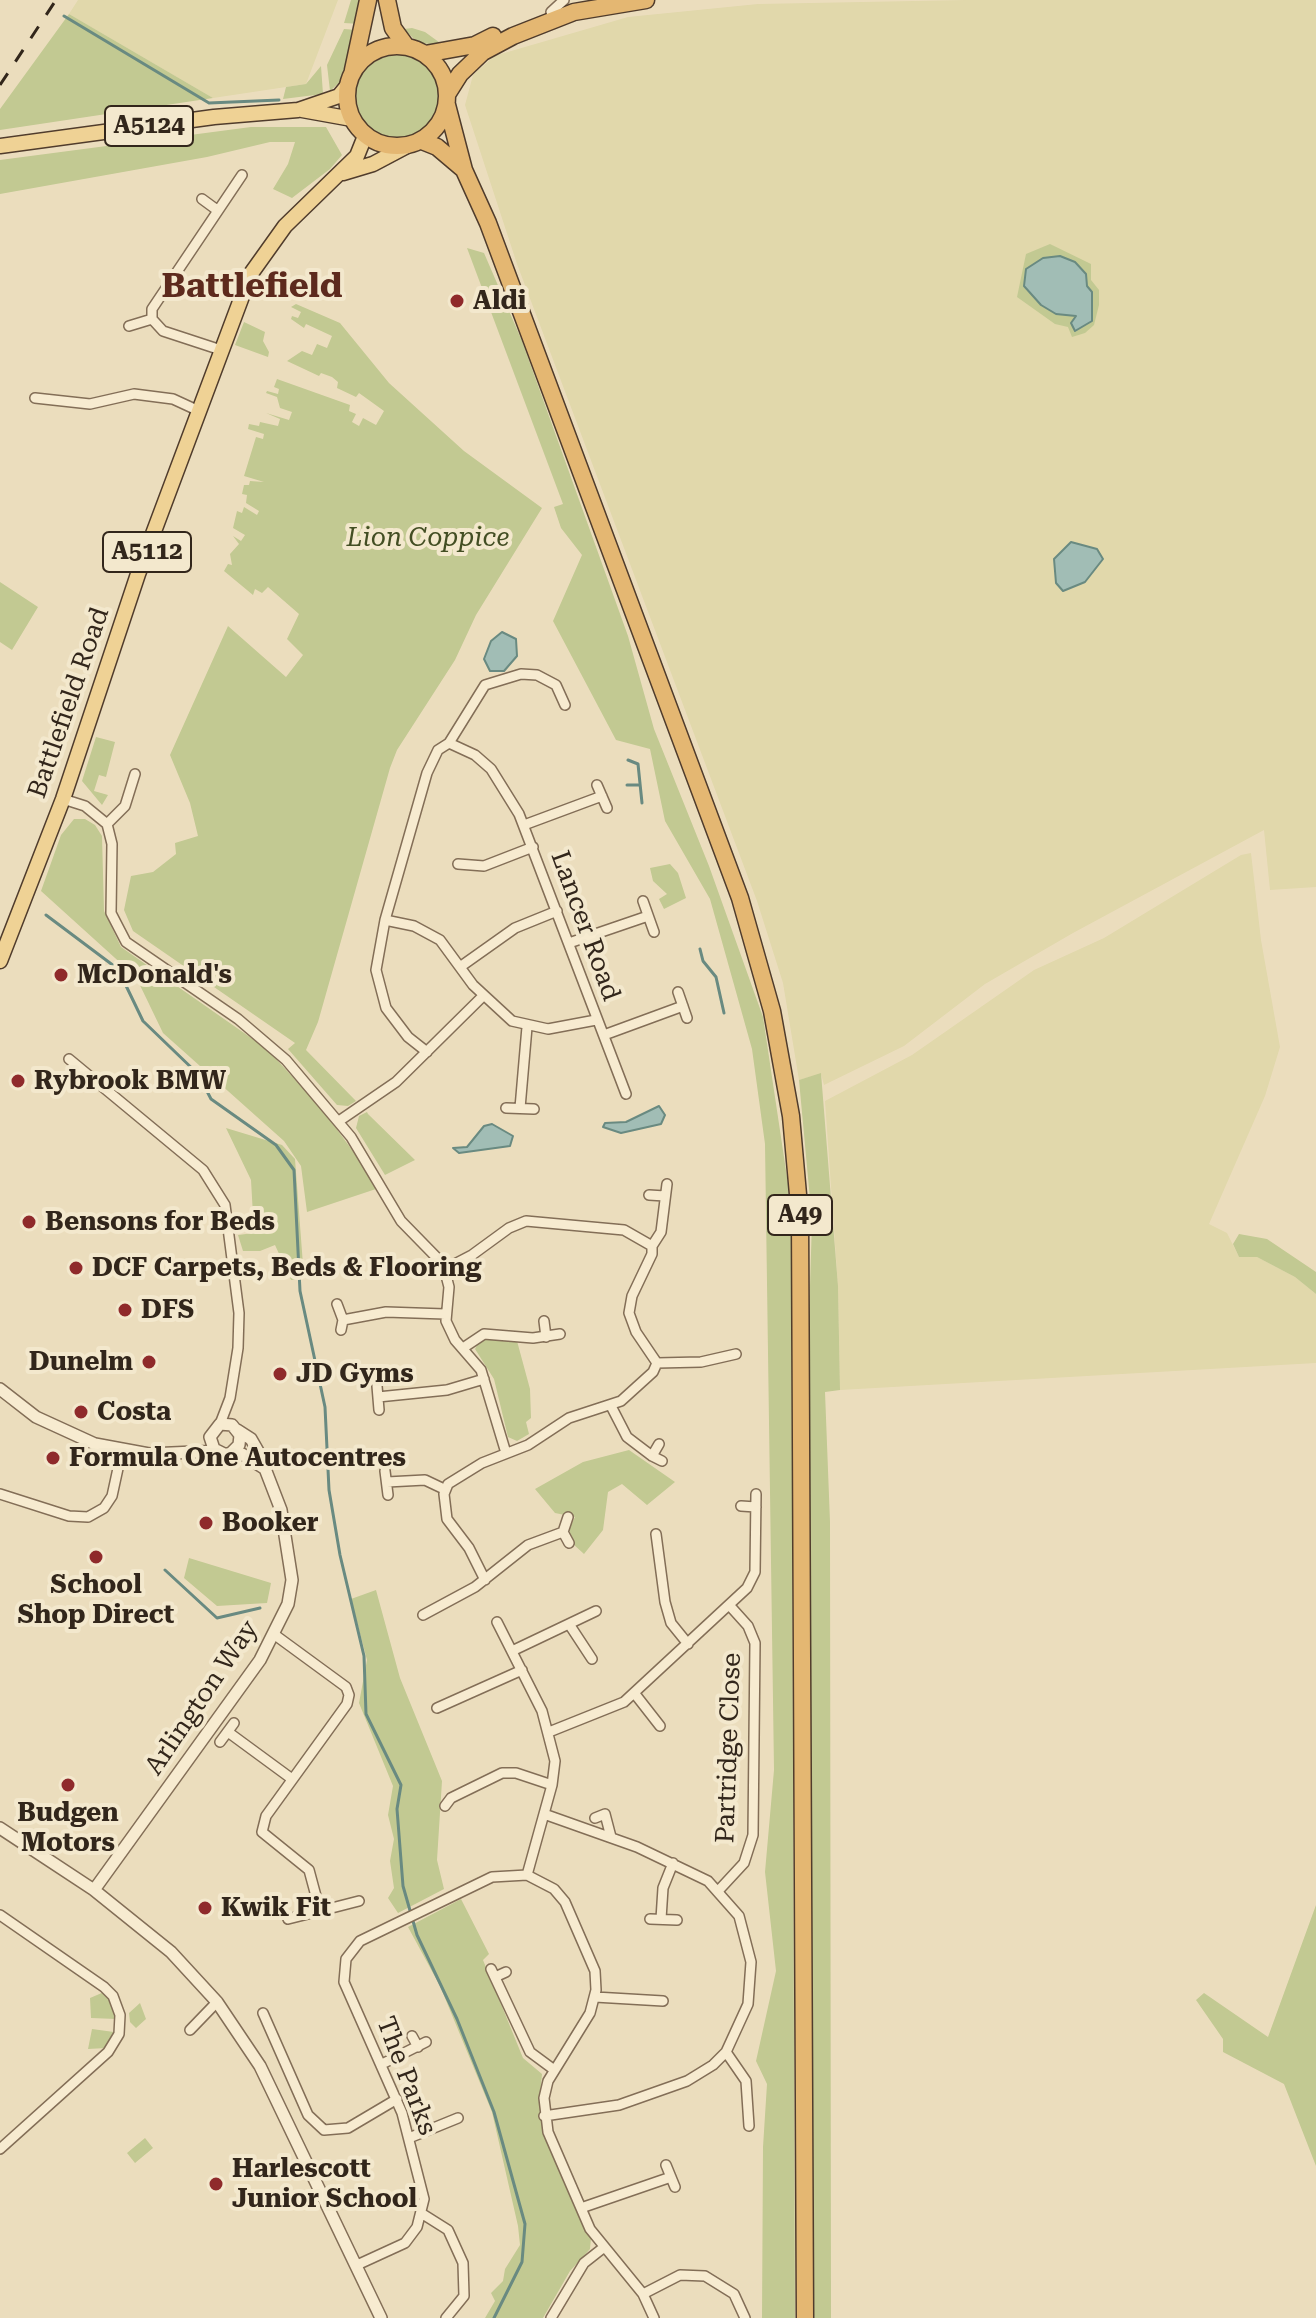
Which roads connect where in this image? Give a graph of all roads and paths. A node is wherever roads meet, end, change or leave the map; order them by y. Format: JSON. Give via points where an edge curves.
{"nodes":[{"id":1,"x":368,"y":0,"type":"edge"},
{"id":2,"x":387,"y":0,"type":"edge"},
{"id":3,"x":564,"y":0,"type":"edge"},
{"id":4,"x":601,"y":0,"type":"edge"},
{"id":5,"x":646,"y":0,"type":"edge"},
{"id":6,"x":551,"y":12,"type":"junction"},
{"id":7,"x":406,"y":46,"type":"junction"},
{"id":8,"x":425,"y":54,"type":"junction"},
{"id":9,"x":350,"y":78,"type":"junction"},
{"id":10,"x":448,"y":99,"type":"junction"},
{"id":11,"x":298,"y":110,"type":"junction"},
{"id":12,"x":352,"y":119,"type":"junction"},
{"id":13,"x":365,"y":136,"type":"junction"},
{"id":14,"x":414,"y":143,"type":"junction"},
{"id":15,"x":0,"y":146,"type":"edge"},
{"id":16,"x":464,"y":170,"type":"junction"},
{"id":17,"x":343,"y":173,"type":"junction"},
{"id":18,"x":242,"y":175,"type":"dead end"},
{"id":19,"x":202,"y":199,"type":"dead end"},
{"id":20,"x":217,"y":210,"type":"junction"},
{"id":21,"x":152,"y":319,"type":"junction"},
{"id":22,"x":129,"y":326,"type":"dead end"},
{"id":23,"x":221,"y":350,"type":"junction"},
{"id":24,"x":35,"y":398,"type":"dead end"},
{"id":25,"x":199,"y":411,"type":"junction"},
{"id":26,"x":565,"y":705,"type":"dead end"},
{"id":27,"x":449,"y":743,"type":"junction"},
{"id":28,"x":146,"y":771,"type":"dead end"},
{"id":29,"x":597,"y":785,"type":"dead end"},
{"id":30,"x":602,"y":796,"type":"junction"},
{"id":31,"x":63,"y":799,"type":"junction"},
{"id":32,"x":607,"y":808,"type":"dead end"},
{"id":33,"x":107,"y":824,"type":"junction"},
{"id":34,"x":524,"y":825,"type":"junction"},
{"id":35,"x":533,"y":847,"type":"junction"},
{"id":36,"x":458,"y":864,"type":"dead end"},
{"id":37,"x":643,"y":901,"type":"dead end"},
{"id":38,"x":557,"y":911,"type":"junction"},
{"id":39,"x":648,"y":916,"type":"junction"},
{"id":40,"x":385,"y":920,"type":"junction"},
{"id":41,"x":654,"y":932,"type":"dead end"},
{"id":42,"x":569,"y":943,"type":"junction"},
{"id":43,"x":0,"y":961,"type":"edge"},
{"id":44,"x":460,"y":967,"type":"junction"},
{"id":45,"x":678,"y":992,"type":"dead end"},
{"id":46,"x":483,"y":996,"type":"junction"},
{"id":47,"x":683,"y":1006,"type":"junction"},
{"id":48,"x":687,"y":1018,"type":"dead end"},
{"id":49,"x":596,"y":1020,"type":"junction"},
{"id":50,"x":527,"y":1027,"type":"junction"},
{"id":51,"x":604,"y":1035,"type":"junction"},
{"id":52,"x":427,"y":1052,"type":"junction"},
{"id":53,"x":69,"y":1059,"type":"dead end"},
{"id":54,"x":626,"y":1094,"type":"dead end"},
{"id":55,"x":506,"y":1108,"type":"dead end"},
{"id":56,"x":520,"y":1108,"type":"junction"},
{"id":57,"x":534,"y":1109,"type":"dead end"},
{"id":58,"x":339,"y":1121,"type":"junction"},
{"id":59,"x":667,"y":1184,"type":"dead end"},
{"id":60,"x":649,"y":1195,"type":"dead end"},
{"id":61,"x":665,"y":1196,"type":"junction"},
{"id":62,"x":652,"y":1246,"type":"junction"},
{"id":63,"x":445,"y":1269,"type":"junction"},
{"id":64,"x":337,"y":1304,"type":"dead end"},
{"id":65,"x":445,"y":1314,"type":"junction"},
{"id":66,"x":544,"y":1321,"type":"dead end"},
{"id":67,"x":560,"y":1334,"type":"dead end"},
{"id":68,"x":546,"y":1337,"type":"junction"},
{"id":69,"x":463,"y":1348,"type":"junction"},
{"id":70,"x":736,"y":1354,"type":"dead end"},
{"id":71,"x":657,"y":1363,"type":"junction"},
{"id":72,"x":484,"y":1379,"type":"junction"},
{"id":73,"x":0,"y":1389,"type":"edge"},
{"id":74,"x":611,"y":1406,"type":"junction"},
{"id":75,"x":379,"y":1410,"type":"dead end"},
{"id":76,"x":230,"y":1426,"type":"junction"},
{"id":77,"x":210,"y":1437,"type":"junction"},
{"id":78,"x":659,"y":1444,"type":"dead end"},
{"id":79,"x":122,"y":1450,"type":"junction"},
{"id":80,"x":217,"y":1451,"type":"junction"},
{"id":81,"x":232,"y":1452,"type":"junction"},
{"id":82,"x":179,"y":1453,"type":"junction"},
{"id":83,"x":506,"y":1453,"type":"junction"},
{"id":84,"x":265,"y":1468,"type":"junction"},
{"id":85,"x":385,"y":1471,"type":"dead end"},
{"id":86,"x":387,"y":1482,"type":"junction"},
{"id":87,"x":444,"y":1489,"type":"junction"},
{"id":88,"x":0,"y":1494,"type":"edge"},
{"id":89,"x":756,"y":1494,"type":"dead end"},
{"id":90,"x":388,"y":1495,"type":"dead end"},
{"id":91,"x":741,"y":1506,"type":"dead end"},
{"id":92,"x":756,"y":1507,"type":"junction"},
{"id":93,"x":568,"y":1517,"type":"dead end"},
{"id":94,"x":563,"y":1532,"type":"junction"},
{"id":95,"x":656,"y":1534,"type":"dead end"},
{"id":96,"x":569,"y":1543,"type":"dead end"},
{"id":97,"x":485,"y":1580,"type":"junction"},
{"id":98,"x":730,"y":1606,"type":"junction"},
{"id":99,"x":596,"y":1611,"type":"dead end"},
{"id":100,"x":423,"y":1615,"type":"dead end"},
{"id":101,"x":497,"y":1622,"type":"dead end"},
{"id":102,"x":569,"y":1624,"type":"junction"},
{"id":103,"x":275,"y":1635,"type":"junction"},
{"id":104,"x":688,"y":1644,"type":"junction"},
{"id":105,"x":512,"y":1651,"type":"junction"},
{"id":106,"x":592,"y":1659,"type":"dead end"},
{"id":107,"x":522,"y":1670,"type":"junction"},
{"id":108,"x":635,"y":1694,"type":"junction"},
{"id":109,"x":454,"y":1702,"type":"junction"},
{"id":110,"x":437,"y":1708,"type":"dead end"},
{"id":111,"x":458,"y":1712,"type":"dead end"},
{"id":112,"x":234,"y":1723,"type":"dead end"},
{"id":113,"x":660,"y":1726,"type":"dead end"},
{"id":114,"x":228,"y":1732,"type":"junction"},
{"id":115,"x":549,"y":1732,"type":"junction"},
{"id":116,"x":220,"y":1742,"type":"dead end"},
{"id":117,"x":292,"y":1779,"type":"junction"},
{"id":118,"x":743,"y":1784,"type":"dead end"},
{"id":119,"x":754,"y":1784,"type":"junction"},
{"id":120,"x":552,"y":1785,"type":"junction"},
{"id":121,"x":448,"y":1798,"type":"dead end"},
{"id":122,"x":544,"y":1814,"type":"junction"},
{"id":123,"x":595,"y":1818,"type":"dead end"},
{"id":124,"x":0,"y":1828,"type":"edge"},
{"id":125,"x":611,"y":1837,"type":"junction"},
{"id":126,"x":673,"y":1863,"type":"junction"},
{"id":127,"x":527,"y":1875,"type":"junction"},
{"id":128,"x":94,"y":1890,"type":"junction"},
{"id":129,"x":719,"y":1890,"type":"junction"},
{"id":130,"x":359,"y":1901,"type":"dead end"},
{"id":131,"x":320,"y":1911,"type":"junction"},
{"id":132,"x":0,"y":1915,"type":"edge"},
{"id":133,"x":288,"y":1919,"type":"dead end"},
{"id":134,"x":677,"y":1920,"type":"dead end"},
{"id":135,"x":506,"y":1972,"type":"dead end"},
{"id":136,"x":595,"y":1997,"type":"junction"},
{"id":137,"x":663,"y":2001,"type":"dead end"},
{"id":138,"x":217,"y":2002,"type":"junction"},
{"id":139,"x":263,"y":2013,"type":"dead end"},
{"id":140,"x":190,"y":2030,"type":"dead end"},
{"id":141,"x":412,"y":2036,"type":"dead end"},
{"id":142,"x":726,"y":2052,"type":"junction"},
{"id":143,"x":382,"y":2064,"type":"junction"},
{"id":144,"x":553,"y":2069,"type":"junction"},
{"id":145,"x":397,"y":2099,"type":"junction"},
{"id":146,"x":738,"y":2114,"type":"dead end"},
{"id":147,"x":750,"y":2115,"type":"junction"},
{"id":148,"x":544,"y":2116,"type":"junction"},
{"id":149,"x":458,"y":2118,"type":"dead end"},
{"id":150,"x":749,"y":2126,"type":"dead end"},
{"id":151,"x":409,"y":2138,"type":"junction"},
{"id":152,"x":1,"y":2146,"type":"edge"},
{"id":153,"x":666,"y":2165,"type":"dead end"},
{"id":154,"x":671,"y":2177,"type":"junction"},
{"id":155,"x":675,"y":2187,"type":"dead end"},
{"id":156,"x":581,"y":2208,"type":"junction"},
{"id":157,"x":421,"y":2213,"type":"junction"},
{"id":158,"x":603,"y":2248,"type":"junction"},
{"id":159,"x":357,"y":2265,"type":"junction"},
{"id":160,"x":643,"y":2294,"type":"junction"},
{"id":161,"x":381,"y":2318,"type":"edge"},
{"id":162,"x":446,"y":2318,"type":"edge"},
{"id":163,"x":551,"y":2318,"type":"edge"},
{"id":164,"x":654,"y":2318,"type":"edge"},
{"id":165,"x":745,"y":2318,"type":"edge"},
{"id":166,"x":805,"y":2318,"type":"edge"}],
"edges":[{"from":1,"to":9,"type":"highway"},
{"from":2,"to":7,"type":"highway","via":[[393,28]]},
{"from":3,"to":6,"type":"street"},
{"from":4,"to":6,"type":"highway"},
{"from":5,"to":10,"type":"highway","via":[[574,12],[513,36],[483,52],[460,74]]},
{"from":6,"to":8,"type":"highway","via":[[475,45]]},
{"from":7,"to":8,"type":"highway"},
{"from":7,"to":9,"type":"highway","via":[[376,50]]},
{"from":8,"to":10,"type":"highway","via":[[437,65]]},
{"from":9,"to":11,"type":"main road","number":"A5124","via":[[339,96]]},
{"from":9,"to":12,"type":"highway","via":[[347,102]]},
{"from":10,"to":14,"type":"highway","via":[[443,119]]},
{"from":10,"to":16,"type":"highway","number":"A49"},
{"from":11,"to":12,"type":"main road","number":"A5124"},
{"from":11,"to":15,"type":"main road","number":"A5124"},
{"from":12,"to":13,"type":"highway"},
{"from":13,"to":14,"type":"highway","via":[[392,147]]},
{"from":13,"to":17,"type":"main road","name":"Battlefield Road","number":"A5112"},
{"from":14,"to":16,"type":"highway","number":"A49","via":[[437,147]]},
{"from":14,"to":17,"type":"main road","name":"Battlefield Road","number":"A5112"},
{"from":16,"to":166,"type":"highway","number":"A49","via":[[740,898],[772,1011],[791,1116],[800,1217]]},
{"from":17,"to":23,"type":"main road","name":"Battlefield Road","number":"A5112","via":[[312,196],[262,257]]},
{"from":18,"to":20,"type":"street"},
{"from":19,"to":20,"type":"street"},
{"from":20,"to":21,"type":"street","via":[[156,299]]},
{"from":21,"to":22,"type":"street"},
{"from":21,"to":23,"type":"street","via":[[171,335]]},
{"from":23,"to":25,"type":"main road","name":"Battlefield Road","number":"A5112"},
{"from":24,"to":25,"type":"street","via":[[90,404],[134,394],[173,399]]},
{"from":25,"to":31,"type":"main road","name":"Battlefield Road","number":"A5112"},
{"from":26,"to":27,"type":"street","via":[[556,685],[537,675],[493,682],[479,692]]},
{"from":27,"to":34,"type":"street","name":"Lancer Road","via":[[491,769]]},
{"from":27,"to":40,"type":"street","via":[[438,750],[427,773]]},
{"from":28,"to":33,"type":"street","via":[[131,770],[125,806]]},
{"from":29,"to":30,"type":"street"},
{"from":30,"to":32,"type":"street"},
{"from":30,"to":34,"type":"street"},
{"from":31,"to":33,"type":"street","via":[[85,806]]},
{"from":31,"to":43,"type":"main road","name":"Battlefield Road","number":"A5112"},
{"from":33,"to":58,"type":"street","via":[[112,844],[110,901],[120,935],[267,1042]]},
{"from":34,"to":35,"type":"street","name":"Lancer Road"},
{"from":35,"to":36,"type":"street","name":"Lancer Road","via":[[484,866]]},
{"from":35,"to":38,"type":"street","name":"Lancer Road"},
{"from":37,"to":39,"type":"street"},
{"from":38,"to":42,"type":"street","name":"Lancer Road"},
{"from":38,"to":44,"type":"street","via":[[515,928]]},
{"from":39,"to":41,"type":"street"},
{"from":39,"to":42,"type":"street"},
{"from":40,"to":44,"type":"street","via":[[429,932]]},
{"from":40,"to":52,"type":"street","via":[[376,970],[380,995],[394,1023]]},
{"from":42,"to":49,"type":"street","name":"Lancer Road"},
{"from":44,"to":46,"type":"street"},
{"from":45,"to":47,"type":"street"},
{"from":46,"to":50,"type":"street"},
{"from":46,"to":52,"type":"street"},
{"from":47,"to":48,"type":"street"},
{"from":47,"to":51,"type":"street"},
{"from":49,"to":50,"type":"street","via":[[548,1029]]},
{"from":49,"to":51,"type":"street","name":"Lancer Road"},
{"from":50,"to":56,"type":"street"},
{"from":51,"to":54,"type":"street","name":"Lancer Road"},
{"from":52,"to":58,"type":"street","via":[[389,1087]]},
{"from":53,"to":76,"type":"street","via":[[203,1170],[220,1192],[239,1313]]},
{"from":55,"to":56,"type":"street"},
{"from":56,"to":57,"type":"street"},
{"from":58,"to":63,"type":"street","via":[[393,1211]]},
{"from":59,"to":61,"type":"street"},
{"from":60,"to":61,"type":"street"},
{"from":61,"to":62,"type":"street","via":[[661,1232]]},
{"from":62,"to":63,"type":"street","via":[[624,1230],[526,1221]]},
{"from":62,"to":71,"type":"street","via":[[629,1313]]},
{"from":63,"to":65,"type":"street"},
{"from":64,"to":65,"type":"street","via":[[342,1325],[386,1312]]},
{"from":65,"to":69,"type":"street","via":[[448,1329]]},
{"from":66,"to":68,"type":"street"},
{"from":67,"to":68,"type":"street"},
{"from":68,"to":69,"type":"street","via":[[484,1334]]},
{"from":69,"to":72,"type":"street"},
{"from":70,"to":71,"type":"street","via":[[693,1363]]},
{"from":71,"to":74,"type":"street"},
{"from":72,"to":75,"type":"street","via":[[447,1390],[378,1392]]},
{"from":72,"to":83,"type":"street"},
{"from":73,"to":79,"type":"street","via":[[74,1437]]},
{"from":74,"to":78,"type":"street","via":[[627,1437],[657,1458]]},
{"from":74,"to":83,"type":"street","via":[[569,1418]]},
{"from":76,"to":77,"type":"street"},
{"from":76,"to":81,"type":"street","via":[[240,1440]]},
{"from":76,"to":84,"type":"street","name":"Arlington Way","via":[[251,1439]]},
{"from":77,"to":80,"type":"street"},
{"from":77,"to":82,"type":"street"},
{"from":79,"to":82,"type":"street"},
{"from":79,"to":88,"type":"street","via":[[112,1496],[88,1517]]},
{"from":80,"to":81,"type":"street"},
{"from":80,"to":82,"type":"street"},
{"from":81,"to":84,"type":"street"},
{"from":83,"to":87,"type":"street"},
{"from":84,"to":103,"type":"street","name":"Arlington Way","via":[[287,1531],[292,1580]]},
{"from":85,"to":86,"type":"street"},
{"from":86,"to":87,"type":"street","via":[[425,1480]]},
{"from":86,"to":90,"type":"street"},
{"from":87,"to":97,"type":"street","via":[[447,1519]]},
{"from":89,"to":92,"type":"street"},
{"from":91,"to":92,"type":"street"},
{"from":92,"to":98,"type":"street","via":[[755,1572]]},
{"from":93,"to":94,"type":"street"},
{"from":94,"to":96,"type":"street"},
{"from":94,"to":97,"type":"street","via":[[528,1545]]},
{"from":95,"to":104,"type":"street","via":[[671,1623]]},
{"from":97,"to":100,"type":"street"},
{"from":98,"to":104,"type":"street"},
{"from":98,"to":119,"type":"street","name":"Partridge Close","via":[[755,1643]]},
{"from":99,"to":102,"type":"street"},
{"from":101,"to":105,"type":"street"},
{"from":102,"to":105,"type":"street"},
{"from":102,"to":106,"type":"street"},
{"from":103,"to":117,"type":"street","via":[[346,1687],[349,1695]]},
{"from":103,"to":128,"type":"street","name":"Arlington Way"},
{"from":104,"to":108,"type":"street"},
{"from":105,"to":107,"type":"street"},
{"from":107,"to":109,"type":"street"},
{"from":107,"to":115,"type":"street"},
{"from":108,"to":113,"type":"street","via":[[647,1719]]},
{"from":108,"to":115,"type":"street"},
{"from":109,"to":110,"type":"street"},
{"from":109,"to":111,"type":"street"},
{"from":112,"to":114,"type":"street"},
{"from":114,"to":116,"type":"street"},
{"from":114,"to":117,"type":"street"},
{"from":115,"to":120,"type":"street","via":[[555,1761]]},
{"from":117,"to":131,"type":"street","via":[[266,1816],[262,1832],[309,1870]]},
{"from":118,"to":119,"type":"street"},
{"from":119,"to":129,"type":"street","name":"Partridge Close","via":[[749,1854]]},
{"from":120,"to":121,"type":"street","via":[[502,1773]]},
{"from":120,"to":122,"type":"street"},
{"from":122,"to":125,"type":"street"},
{"from":122,"to":127,"type":"street"},
{"from":123,"to":125,"type":"street","via":[[610,1811]]},
{"from":124,"to":128,"type":"street"},
{"from":125,"to":126,"type":"street"},
{"from":126,"to":129,"type":"street"},
{"from":126,"to":134,"type":"street","via":[[656,1919]]},
{"from":127,"to":136,"type":"street","via":[[554,1889],[565,1902],[595,1971]]},
{"from":127,"to":143,"type":"street","name":"The Parks","via":[[492,1877],[350,1949],[344,1982]]},
{"from":128,"to":138,"type":"street","via":[[171,1952]]},
{"from":129,"to":142,"type":"street","via":[[739,1916],[751,1962],[748,2004]]},
{"from":130,"to":131,"type":"street"},
{"from":131,"to":133,"type":"street"},
{"from":132,"to":152,"type":"street","via":[[104,1987],[120,2015],[119,2034],[108,2052]]},
{"from":135,"to":144,"type":"street","via":[[493,1973],[530,2052]]},
{"from":136,"to":137,"type":"street"},
{"from":136,"to":144,"type":"street","via":[[582,2029]]},
{"from":138,"to":140,"type":"street"},
{"from":138,"to":159,"type":"street","via":[[260,2066]]},
{"from":139,"to":145,"type":"street","via":[[262,2025],[308,2115],[324,2130],[348,2128]]},
{"from":141,"to":143,"type":"street","via":[[422,2044]]},
{"from":142,"to":147,"type":"street","via":[[746,2081]]},
{"from":142,"to":148,"type":"street","via":[[665,2090],[619,2105]]},
{"from":143,"to":145,"type":"street","name":"The Parks"},
{"from":144,"to":148,"type":"street"},
{"from":145,"to":151,"type":"street","name":"The Parks"},
{"from":146,"to":147,"type":"street"},
{"from":147,"to":150,"type":"street"},
{"from":148,"to":156,"type":"street"},
{"from":149,"to":151,"type":"street","via":[[445,2118]]},
{"from":151,"to":157,"type":"street","name":"The Parks","via":[[422,2183]]},
{"from":153,"to":154,"type":"street"},
{"from":154,"to":155,"type":"street"},
{"from":154,"to":156,"type":"street"},
{"from":156,"to":158,"type":"street"},
{"from":157,"to":159,"type":"street","via":[[405,2243]]},
{"from":157,"to":162,"type":"street","via":[[448,2230],[463,2263],[464,2296]]},
{"from":158,"to":160,"type":"street"},
{"from":158,"to":163,"type":"street","via":[[584,2263]]},
{"from":159,"to":161,"type":"street"},
{"from":160,"to":164,"type":"street"},
{"from":160,"to":165,"type":"street","via":[[680,2275],[705,2276],[734,2294]]}]}
